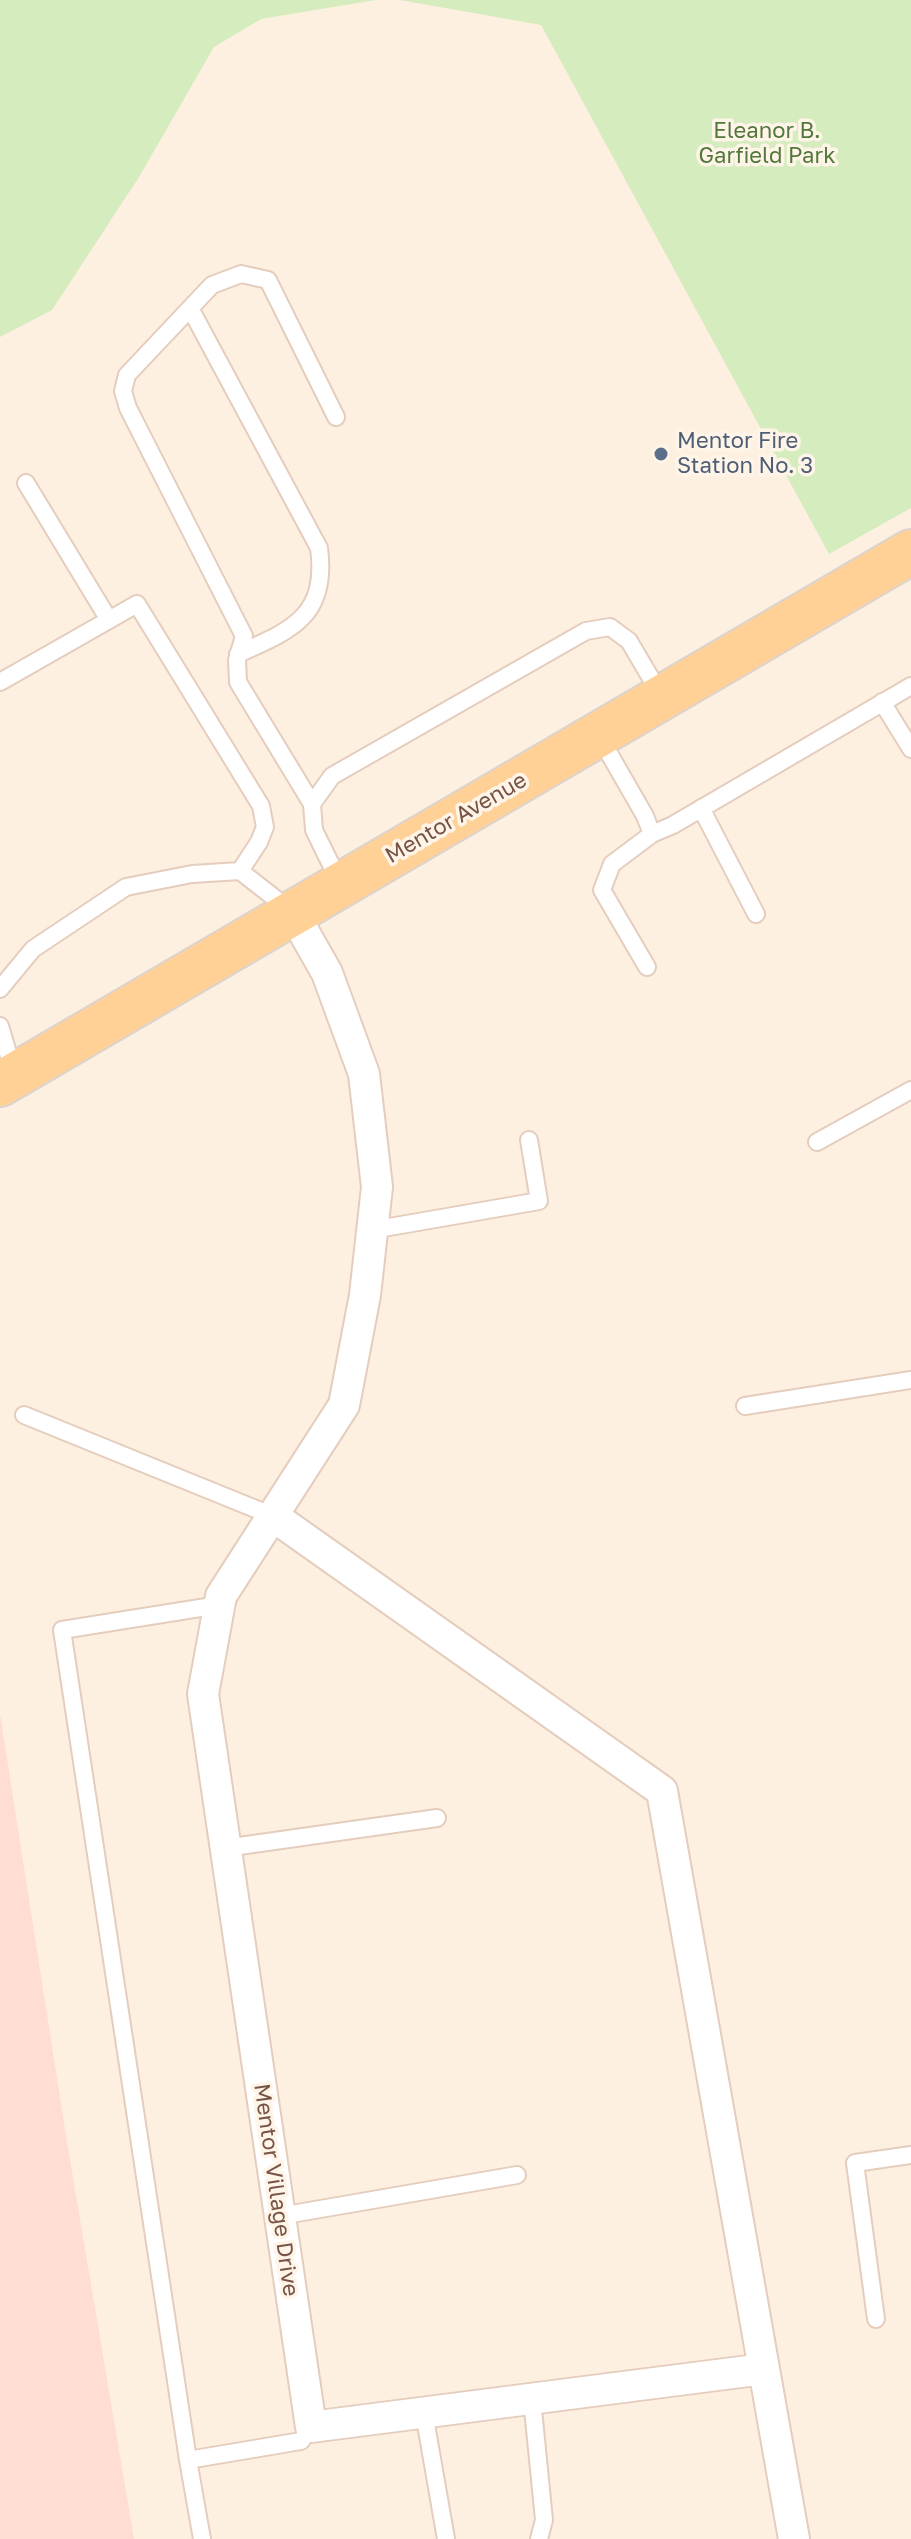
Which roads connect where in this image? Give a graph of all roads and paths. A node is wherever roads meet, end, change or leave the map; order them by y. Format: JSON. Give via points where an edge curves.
{"nodes":[{"id":1,"x":190,"y":308,"type":"junction"},
{"id":2,"x":336,"y":417,"type":"dead end"},
{"id":3,"x":26,"y":483,"type":"dead end"},
{"id":4,"x":911,"y":552,"type":"edge"},
{"id":5,"x":109,"y":620,"type":"junction"},
{"id":6,"x":238,"y":654,"type":"junction"},
{"id":7,"x":2,"y":676,"type":"edge"},
{"id":8,"x":911,"y":686,"type":"edge"},
{"id":9,"x":662,"y":697,"type":"junction"},
{"id":10,"x":882,"y":702,"type":"junction"},
{"id":11,"x":598,"y":734,"type":"junction"},
{"id":12,"x":911,"y":749,"type":"edge"},
{"id":13,"x":312,"y":804,"type":"junction"},
{"id":14,"x":701,"y":808,"type":"junction"},
{"id":15,"x":652,"y":834,"type":"junction"},
{"id":16,"x":240,"y":871,"type":"junction"},
{"id":17,"x":341,"y":885,"type":"junction"},
{"id":18,"x":293,"y":913,"type":"junction"},
{"id":19,"x":756,"y":914,"type":"dead end"},
{"id":20,"x":647,"y":967,"type":"dead end"},
{"id":21,"x":0,"y":989,"type":"edge"},
{"id":22,"x":0,"y":1026,"type":"edge"},
{"id":23,"x":7,"y":1079,"type":"edge"},
{"id":24,"x":911,"y":1090,"type":"edge"},
{"id":25,"x":529,"y":1140,"type":"dead end"},
{"id":26,"x":817,"y":1142,"type":"dead end"},
{"id":27,"x":372,"y":1230,"type":"junction"},
{"id":28,"x":911,"y":1380,"type":"edge"},
{"id":29,"x":745,"y":1406,"type":"dead end"},
{"id":30,"x":24,"y":1415,"type":"dead end"},
{"id":31,"x":273,"y":1516,"type":"junction"},
{"id":32,"x":219,"y":1605,"type":"junction"},
{"id":33,"x":437,"y":1818,"type":"dead end"},
{"id":34,"x":225,"y":1848,"type":"junction"},
{"id":35,"x":911,"y":2155,"type":"edge"},
{"id":36,"x":517,"y":2175,"type":"dead end"},
{"id":37,"x":280,"y":2216,"type":"junction"},
{"id":38,"x":876,"y":2319,"type":"dead end"},
{"id":39,"x":764,"y":2369,"type":"junction"},
{"id":40,"x":532,"y":2399,"type":"junction"},
{"id":41,"x":424,"y":2413,"type":"junction"},
{"id":42,"x":311,"y":2427,"type":"junction"},
{"id":43,"x":188,"y":2460,"type":"junction"},
{"id":44,"x":202,"y":2539,"type":"edge"},
{"id":45,"x":446,"y":2539,"type":"edge"},
{"id":46,"x":539,"y":2539,"type":"edge"},
{"id":47,"x":794,"y":2539,"type":"edge"}],
"edges":[{"from":1,"to":2,"type":"lane","via":[[212,285],[241,274],[268,280]]},
{"from":1,"to":6,"type":"lane","via":[[127,375],[123,391],[244,636]]},
{"from":1,"to":6,"type":"lane","via":[[319,548],[322,572],[312,606],[287,632]]},
{"from":3,"to":5,"type":"lane"},
{"from":4,"to":9,"type":"main road","name":"Mentor Avenue"},
{"from":5,"to":7,"type":"lane"},
{"from":5,"to":16,"type":"lane","via":[[137,604],[261,806],[265,827]]},
{"from":6,"to":13,"type":"lane","via":[[238,682]]},
{"from":8,"to":10,"type":"lane"},
{"from":9,"to":11,"type":"main road","name":"Mentor Avenue"},
{"from":9,"to":13,"type":"lane","via":[[629,641],[610,627],[586,631],[332,776]]},
{"from":10,"to":12,"type":"lane"},
{"from":10,"to":14,"type":"lane"},
{"from":11,"to":15,"type":"lane"},
{"from":11,"to":17,"type":"main road","name":"Mentor Avenue"},
{"from":13,"to":17,"type":"lane","via":[[314,830]]},
{"from":14,"to":15,"type":"lane"},
{"from":14,"to":19,"type":"lane"},
{"from":15,"to":20,"type":"lane","via":[[612,864],[602,890]]},
{"from":16,"to":18,"type":"lane"},
{"from":16,"to":21,"type":"lane","via":[[126,887],[33,949]]},
{"from":17,"to":18,"type":"main road","name":"Mentor Avenue"},
{"from":18,"to":23,"type":"main road","name":"Mentor Avenue"},
{"from":18,"to":27,"type":"street","name":"Mentor Village Drive","via":[[327,973],[364,1074],[377,1187]]},
{"from":22,"to":23,"type":"lane"},
{"from":24,"to":26,"type":"lane"},
{"from":25,"to":27,"type":"lane","via":[[539,1201]]},
{"from":27,"to":31,"type":"street","name":"Mentor Village Drive","via":[[344,1405]]},
{"from":28,"to":29,"type":"lane"},
{"from":30,"to":31,"type":"lane"},
{"from":31,"to":32,"type":"street","name":"Mentor Village Drive"},
{"from":31,"to":39,"type":"street","via":[[662,1791]]},
{"from":32,"to":34,"type":"street","name":"Mentor Village Drive","via":[[203,1694]]},
{"from":32,"to":43,"type":"lane","via":[[62,1630]]},
{"from":33,"to":34,"type":"lane"},
{"from":34,"to":37,"type":"street","name":"Mentor Village Drive"},
{"from":35,"to":38,"type":"lane","via":[[855,2163]]},
{"from":36,"to":37,"type":"lane"},
{"from":37,"to":42,"type":"street","name":"Mentor Village Drive"},
{"from":39,"to":40,"type":"street"},
{"from":39,"to":47,"type":"street"},
{"from":40,"to":41,"type":"street"},
{"from":40,"to":46,"type":"lane","via":[[544,2520]]},
{"from":41,"to":42,"type":"street"},
{"from":41,"to":45,"type":"lane"},
{"from":42,"to":43,"type":"lane","via":[[301,2441]]},
{"from":43,"to":44,"type":"lane"}]}
